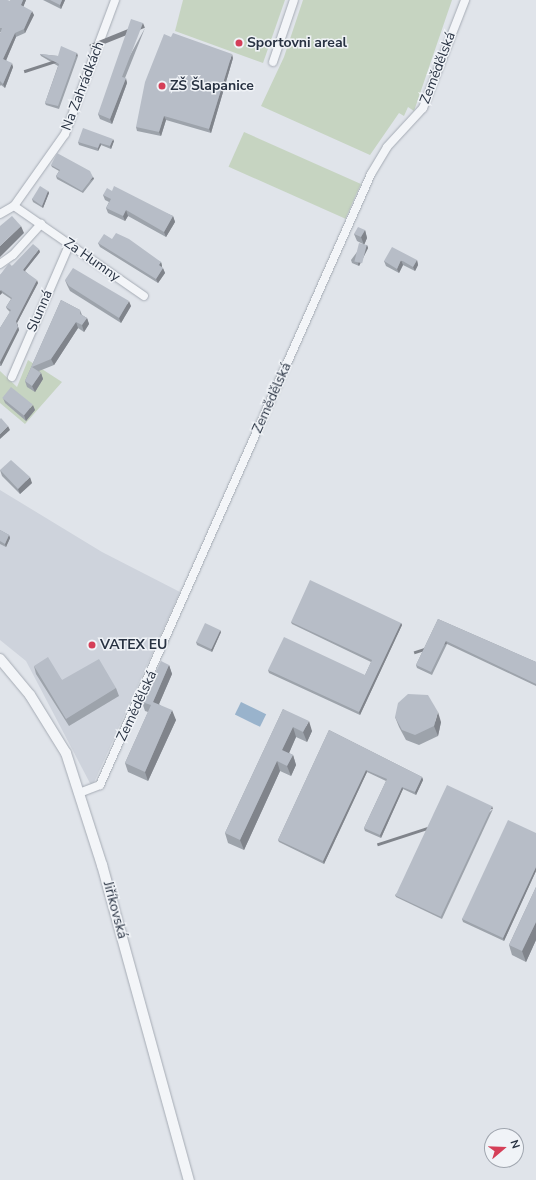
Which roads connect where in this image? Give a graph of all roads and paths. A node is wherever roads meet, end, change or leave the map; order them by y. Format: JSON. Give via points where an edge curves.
{"nodes":[{"id":1,"x":115,"y":0,"type":"edge"},
{"id":2,"x":294,"y":0,"type":"edge"},
{"id":3,"x":465,"y":0,"type":"edge"},
{"id":4,"x":273,"y":62,"type":"dead end"},
{"id":5,"x":14,"y":206,"type":"junction"},
{"id":6,"x":0,"y":214,"type":"edge"},
{"id":7,"x":41,"y":224,"type":"junction"},
{"id":8,"x":69,"y":245,"type":"junction"},
{"id":9,"x":0,"y":264,"type":"edge"},
{"id":10,"x":144,"y":296,"type":"dead end"},
{"id":11,"x":12,"y":377,"type":"dead end"},
{"id":12,"x":0,"y":659,"type":"edge"},
{"id":13,"x":79,"y":793,"type":"junction"},
{"id":14,"x":189,"y":1180,"type":"edge"}],
"edges":[{"from":1,"to":5,"type":"street","name":"Na Zahrádkách","via":[[66,131]]},
{"from":2,"to":4,"type":"street"},
{"from":3,"to":13,"type":"street","name":"Zemědělská","via":[[423,108],[387,147],[371,174],[100,784]]},
{"from":5,"to":6,"type":"street","name":"Na Zahrádkách"},
{"from":5,"to":7,"type":"street"},
{"from":7,"to":8,"type":"street","name":"Za Humny"},
{"from":7,"to":9,"type":"street","via":[[14,255]]},
{"from":8,"to":10,"type":"street","name":"Za Humny"},
{"from":8,"to":11,"type":"street","name":"Slunná"},
{"from":12,"to":13,"type":"street","name":"Jiříkovská","via":[[30,695],[66,753]]},
{"from":13,"to":14,"type":"street","name":"Jiříkovská"}]}
